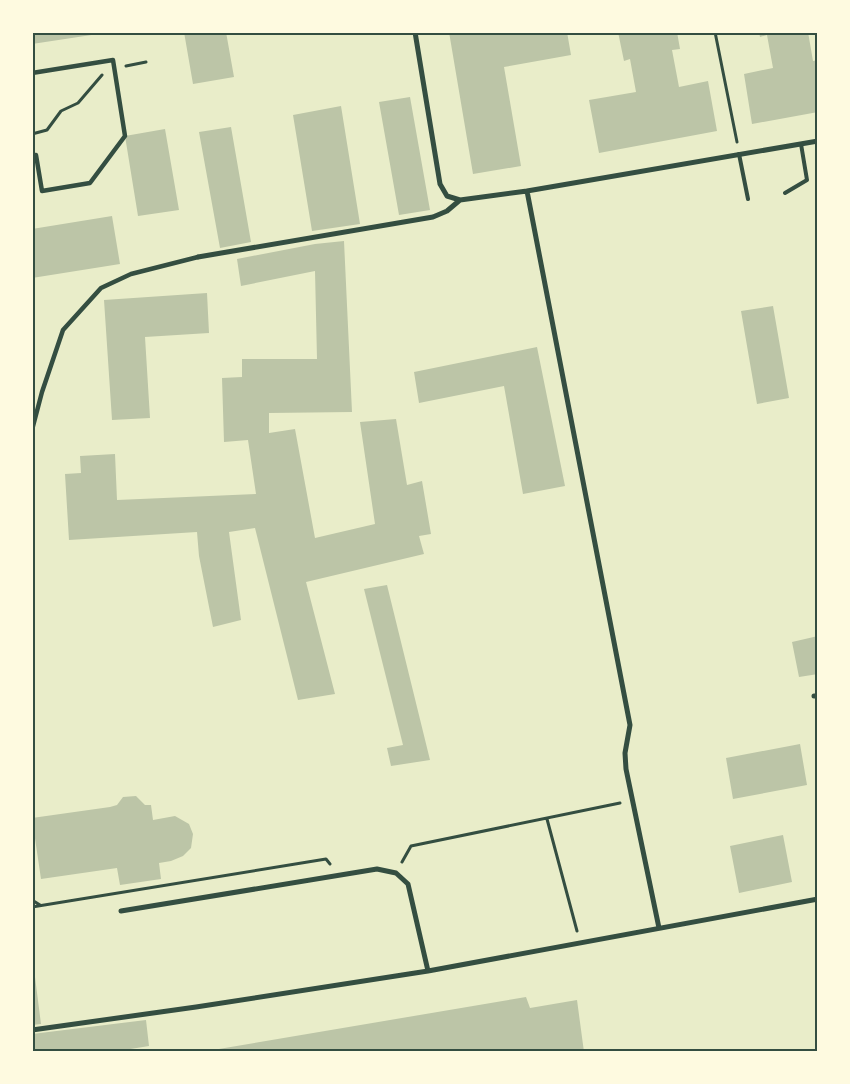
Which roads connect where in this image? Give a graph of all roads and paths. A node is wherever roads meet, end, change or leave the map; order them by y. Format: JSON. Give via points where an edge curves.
{"nodes":[{"id":1,"x":415,"y":32,"type":"edge"},
{"id":2,"x":715,"y":32,"type":"edge"},
{"id":3,"x":146,"y":62,"type":"dead end"},
{"id":4,"x":114,"y":69,"type":"junction"},
{"id":5,"x":32,"y":73,"type":"edge"},
{"id":6,"x":32,"y":134,"type":"edge"},
{"id":7,"x":818,"y":141,"type":"edge"},
{"id":8,"x":801,"y":144,"type":"junction"},
{"id":9,"x":740,"y":154,"type":"junction"},
{"id":10,"x":32,"y":156,"type":"edge"},
{"id":11,"x":526,"y":192,"type":"junction"},
{"id":12,"x":785,"y":193,"type":"dead end"},
{"id":13,"x":460,"y":200,"type":"junction"},
{"id":14,"x":748,"y":200,"type":"dead end"},
{"id":15,"x":198,"y":257,"type":"joint"},
{"id":16,"x":32,"y":430,"type":"edge"},
{"id":17,"x":633,"y":800,"type":"junction"},
{"id":18,"x":547,"y":818,"type":"junction"},
{"id":19,"x":396,"y":873,"type":"junction"},
{"id":20,"x":338,"y":876,"type":"junction"},
{"id":21,"x":818,"y":898,"type":"edge"},
{"id":22,"x":32,"y":900,"type":"edge"},
{"id":23,"x":40,"y":906,"type":"junction"},
{"id":24,"x":32,"y":907,"type":"edge"},
{"id":25,"x":121,"y":911,"type":"dead end"},
{"id":26,"x":660,"y":928,"type":"junction"},
{"id":27,"x":580,"y":943,"type":"junction"},
{"id":28,"x":428,"y":971,"type":"junction"},
{"id":29,"x":32,"y":1030,"type":"edge"}],
"edges":[{"from":1,"to":13,"type":"street","via":[[440,184],[447,196]]},
{"from":2,"to":9,"type":"path"},
{"from":3,"to":4,"type":"path"},
{"from":4,"to":5,"type":"street","via":[[113,60]]},
{"from":4,"to":6,"type":"path","via":[[104,72],[78,103],[61,111],[47,130]]},
{"from":4,"to":10,"type":"street","via":[[125,136],[90,183],[42,191],[36,155]]},
{"from":7,"to":8,"type":"street"},
{"from":8,"to":9,"type":"street"},
{"from":8,"to":12,"type":"lane","via":[[807,180]]},
{"from":9,"to":11,"type":"street"},
{"from":9,"to":14,"type":"lane"},
{"from":11,"to":13,"type":"street"},
{"from":11,"to":17,"type":"street","via":[[630,724],[625,753]]},
{"from":13,"to":15,"type":"street","via":[[447,211],[432,217]]},
{"from":15,"to":16,"type":"street","via":[[131,274],[101,288],[63,330]]},
{"from":17,"to":18,"type":"path"},
{"from":17,"to":26,"type":"street"},
{"from":18,"to":19,"type":"path","via":[[411,846]]},
{"from":18,"to":27,"type":"path"},
{"from":19,"to":20,"type":"street","via":[[377,869]]},
{"from":19,"to":28,"type":"street","via":[[408,884]]},
{"from":20,"to":23,"type":"path","via":[[326,858]]},
{"from":20,"to":25,"type":"street"},
{"from":21,"to":26,"type":"street"},
{"from":22,"to":23,"type":"path"},
{"from":23,"to":24,"type":"path"},
{"from":26,"to":27,"type":"street"},
{"from":27,"to":28,"type":"street"},
{"from":28,"to":29,"type":"street"}]}
